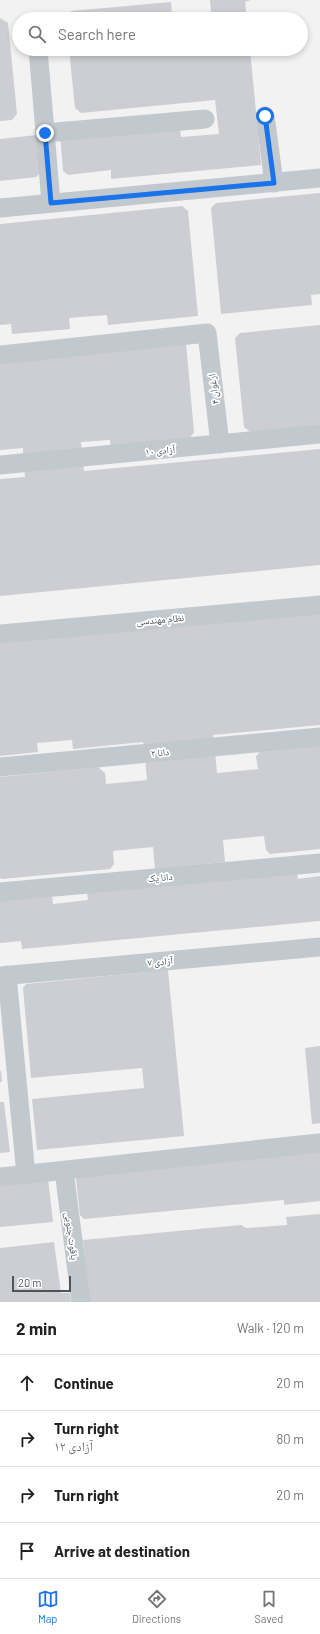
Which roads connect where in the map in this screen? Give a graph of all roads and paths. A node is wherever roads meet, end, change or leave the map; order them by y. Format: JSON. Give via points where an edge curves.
{"nodes":[{"id":1,"x":39,"y":56,"type":"edge"},
{"id":2,"x":265,"y":116,"type":"dead end"},
{"id":3,"x":205,"y":119,"type":"dead end"},
{"id":4,"x":45,"y":133,"type":"junction"},
{"id":5,"x":320,"y":178,"type":"edge"},
{"id":6,"x":274,"y":183,"type":"junction"},
{"id":7,"x":51,"y":203,"type":"junction"},
{"id":8,"x":0,"y":208,"type":"edge"},
{"id":9,"x":0,"y":355,"type":"edge"},
{"id":10,"x":320,"y":434,"type":"edge"},
{"id":11,"x":220,"y":444,"type":"junction"},
{"id":12,"x":0,"y":465,"type":"edge"},
{"id":13,"x":320,"y":605,"type":"edge"},
{"id":14,"x":0,"y":634,"type":"edge"},
{"id":15,"x":320,"y":737,"type":"edge"},
{"id":16,"x":0,"y":767,"type":"edge"},
{"id":17,"x":320,"y":863,"type":"edge"},
{"id":18,"x":0,"y":892,"type":"edge"},
{"id":19,"x":320,"y":947,"type":"edge"},
{"id":20,"x":3,"y":976,"type":"edge"},
{"id":21,"x":319,"y":1143,"type":"dead end"},
{"id":22,"x":64,"y":1171,"type":"junction"},
{"id":23,"x":26,"y":1175,"type":"junction"},
{"id":24,"x":0,"y":1178,"type":"edge"},
{"id":25,"x":81,"y":1302,"type":"edge"}],
"edges":[{"from":1,"to":4,"type":"street"},
{"from":2,"to":6,"type":"street"},
{"from":3,"to":4,"type":"street"},
{"from":4,"to":7,"type":"street"},
{"from":5,"to":6,"type":"street"},
{"from":6,"to":7,"type":"street"},
{"from":7,"to":8,"type":"street"},
{"from":9,"to":11,"type":"street","name":"ارغوان ۴","via":[[207,333]]},
{"from":10,"to":11,"type":"street","name":"آزادی ۱۰"},
{"from":11,"to":12,"type":"street","name":"آزادی ۱۰"},
{"from":13,"to":14,"type":"street","name":"نظام مهندسی"},
{"from":15,"to":16,"type":"street","name":"دانا ۲"},
{"from":17,"to":18,"type":"street","name":"دانا یک"},
{"from":19,"to":20,"type":"street","name":"آزادی ۷"},
{"from":20,"to":23,"type":"street"},
{"from":21,"to":22,"type":"street"},
{"from":22,"to":23,"type":"street"},
{"from":22,"to":25,"type":"street","name":"یاقوت جنوبی"},
{"from":23,"to":24,"type":"street"}]}
